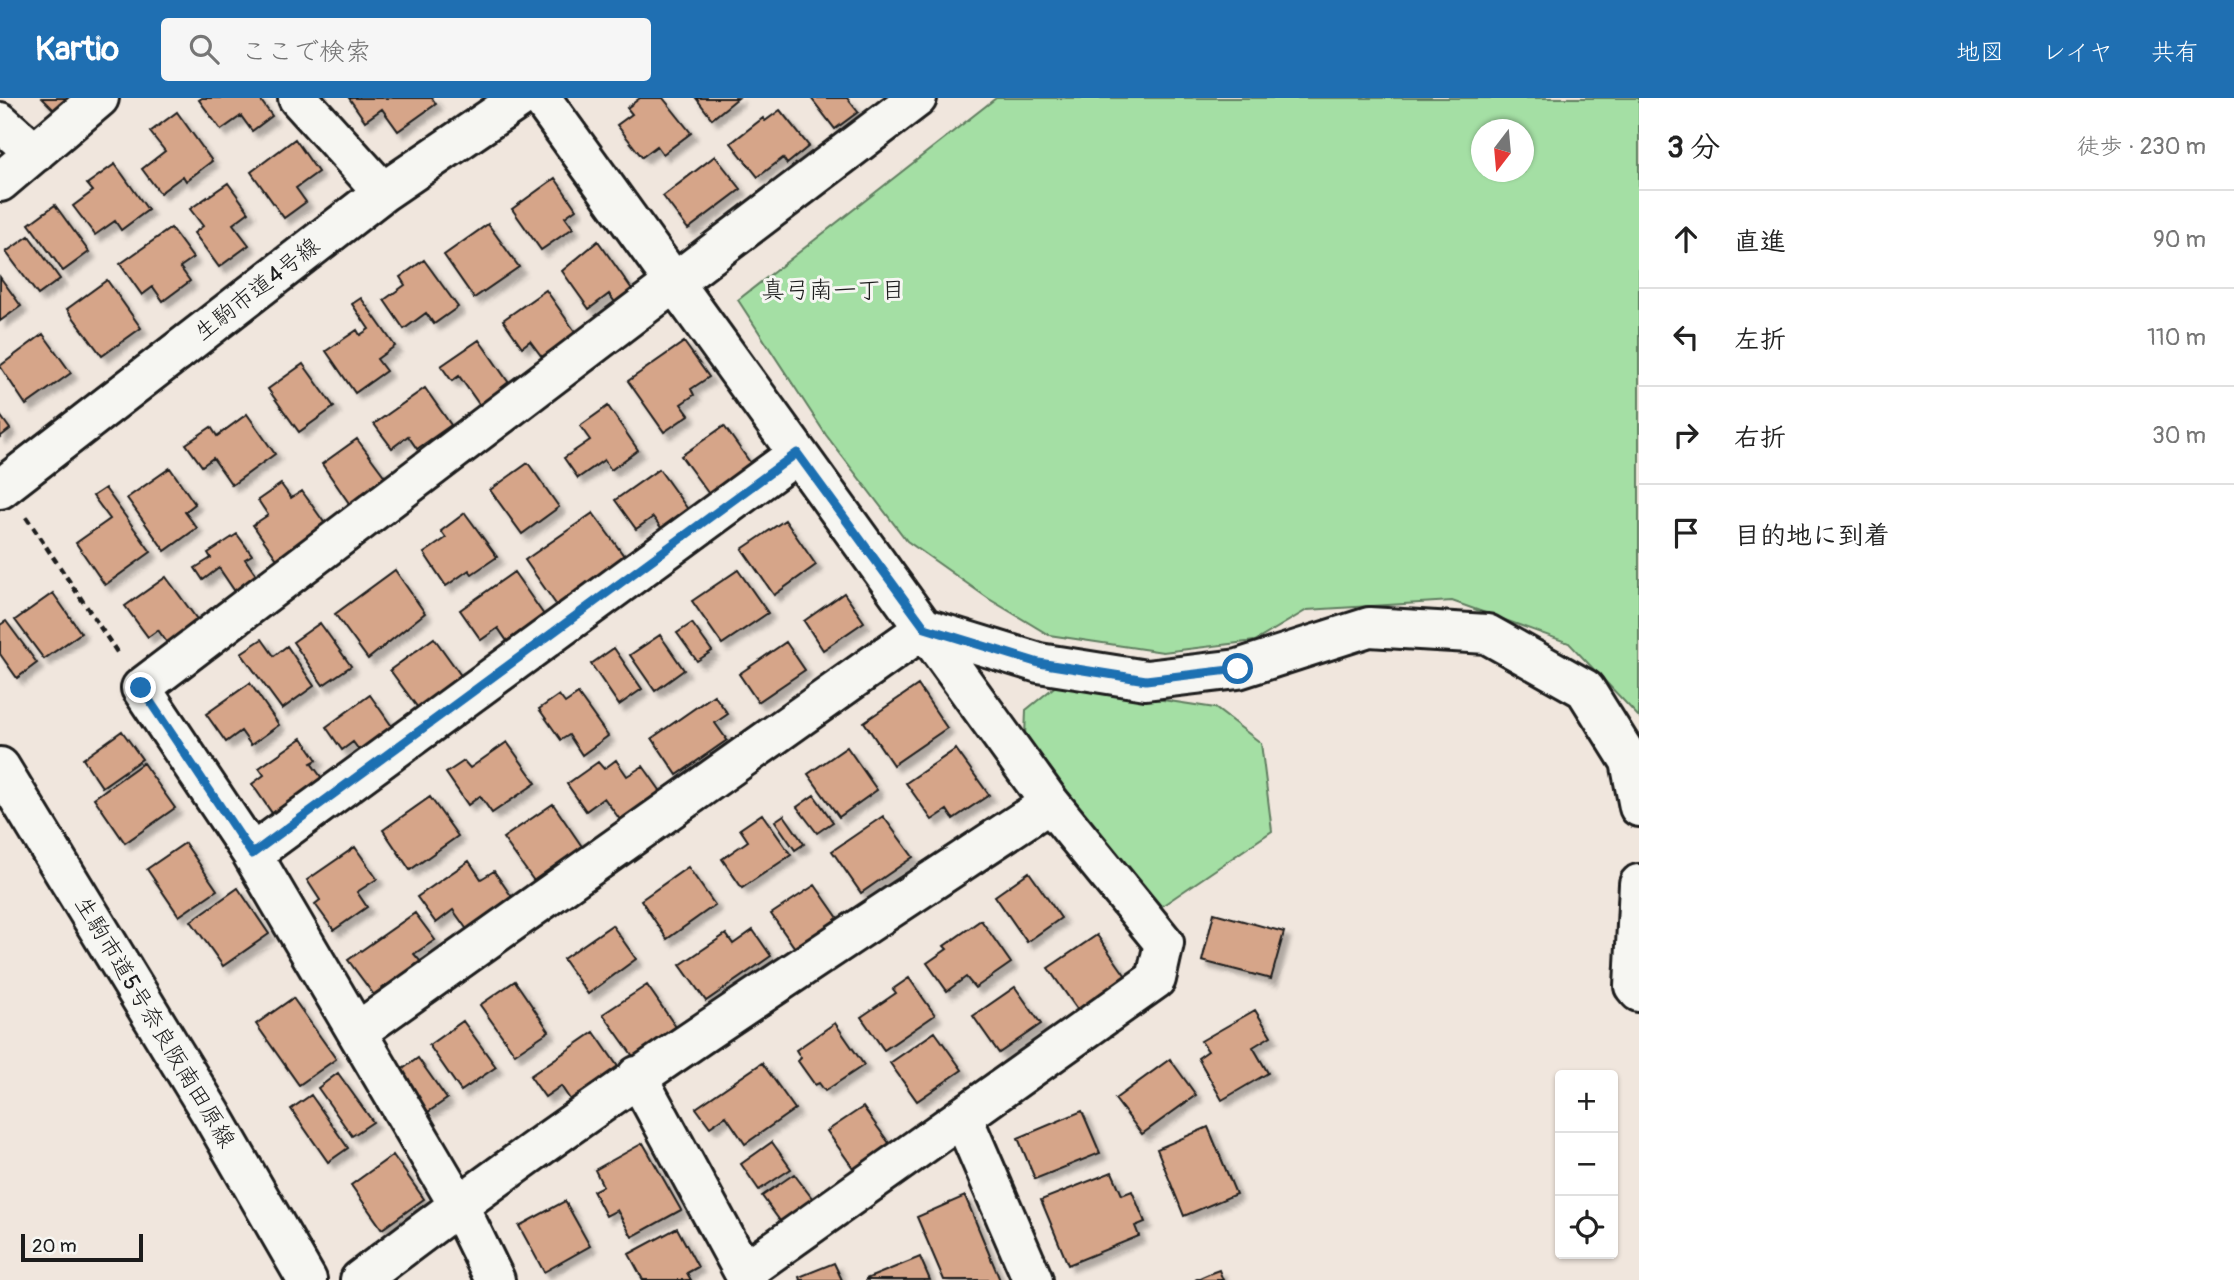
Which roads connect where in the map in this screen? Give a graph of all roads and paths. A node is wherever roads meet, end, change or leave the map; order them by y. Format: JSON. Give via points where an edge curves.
{"nodes":[{"id":1,"x":99,"y":98,"type":"edge"},
{"id":2,"x":299,"y":98,"type":"edge"},
{"id":3,"x":521,"y":98,"type":"edge"},
{"id":4,"x":541,"y":98,"type":"edge"},
{"id":5,"x":917,"y":98,"type":"edge"},
{"id":6,"x":0,"y":122,"type":"edge"},
{"id":7,"x":35,"y":153,"type":"junction"},
{"id":8,"x":0,"y":182,"type":"edge"},
{"id":9,"x":383,"y":192,"type":"junction"},
{"id":10,"x":674,"y":282,"type":"junction"},
{"id":11,"x":797,"y":453,"type":"junction"},
{"id":12,"x":2,"y":487,"type":"edge"},
{"id":13,"x":925,"y":628,"type":"junction"},
{"id":14,"x":141,"y":688,"type":"junction"},
{"id":15,"x":0,"y":766,"type":"edge"},
{"id":16,"x":1050,"y":803,"type":"junction"},
{"id":17,"x":1639,"y":807,"type":"edge"},
{"id":18,"x":252,"y":854,"type":"junction"},
{"id":19,"x":1639,"y":884,"type":"edge"},
{"id":20,"x":1639,"y":992,"type":"edge"},
{"id":21,"x":357,"y":1032,"type":"junction"},
{"id":22,"x":637,"y":1076,"type":"junction"},
{"id":23,"x":963,"y":1118,"type":"junction"},
{"id":24,"x":458,"y":1204,"type":"junction"},
{"id":25,"x":746,"y":1276,"type":"edge"},
{"id":26,"x":307,"y":1280,"type":"edge"},
{"id":27,"x":360,"y":1280,"type":"edge"},
{"id":28,"x":495,"y":1280,"type":"edge"},
{"id":29,"x":1033,"y":1280,"type":"edge"}],
"edges":[{"from":1,"to":7,"type":"street"},
{"from":2,"to":9,"type":"street"},
{"from":3,"to":9,"type":"street","name":"生駒市道4号線"},
{"from":4,"to":10,"type":"street"},
{"from":5,"to":10,"type":"street"},
{"from":6,"to":7,"type":"street"},
{"from":7,"to":8,"type":"street"},
{"from":9,"to":12,"type":"street","name":"生駒市道4号線"},
{"from":10,"to":11,"type":"street"},
{"from":10,"to":14,"type":"street"},
{"from":11,"to":13,"type":"street"},
{"from":11,"to":18,"type":"street"},
{"from":12,"to":14,"type":"path"},
{"from":13,"to":16,"type":"street"},
{"from":13,"to":17,"type":"street","via":[[1039,663],[1146,680],[1238,669],[1369,627],[1487,634],[1585,689],[1630,761]]},
{"from":13,"to":21,"type":"street"},
{"from":14,"to":18,"type":"street"},
{"from":15,"to":26,"type":"street","name":"生駒市道5号奈良阪南田原線"},
{"from":16,"to":22,"type":"street"},
{"from":16,"to":23,"type":"street","via":[[1164,943],[1156,979]]},
{"from":18,"to":21,"type":"street"},
{"from":19,"to":20,"type":"street","via":[[1634,986]]},
{"from":21,"to":24,"type":"street"},
{"from":22,"to":24,"type":"street"},
{"from":22,"to":25,"type":"street"},
{"from":23,"to":25,"type":"street"},
{"from":23,"to":29,"type":"street"},
{"from":24,"to":27,"type":"street"},
{"from":24,"to":28,"type":"street"}]}
